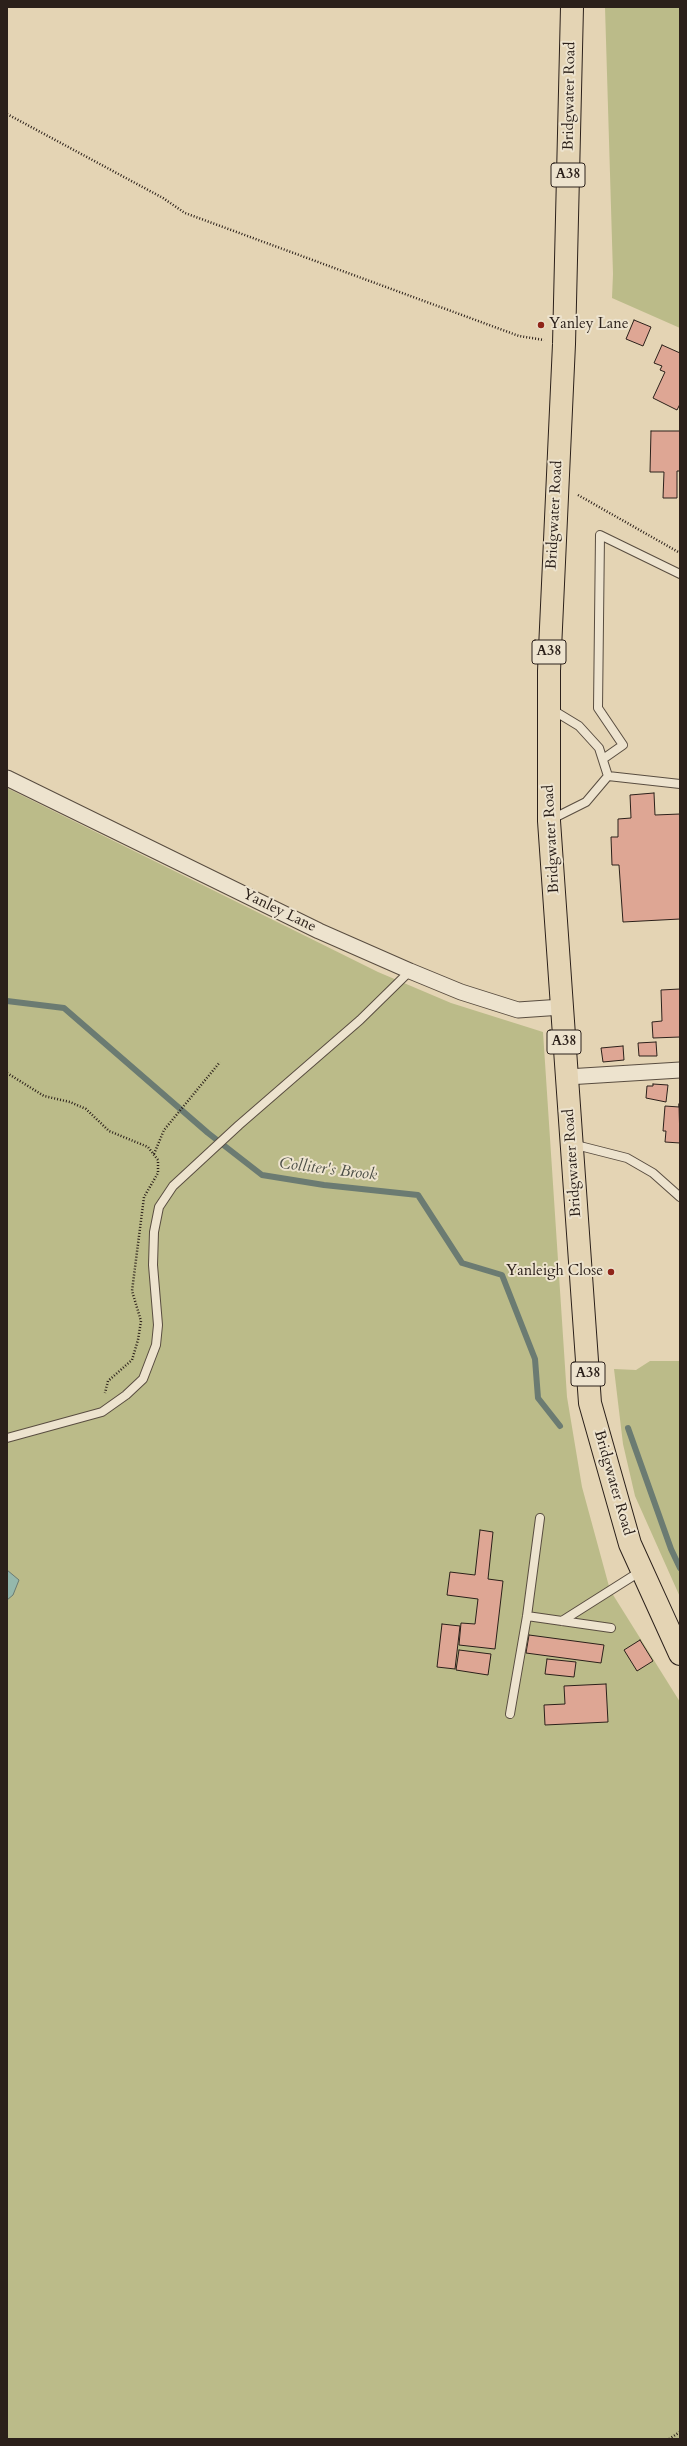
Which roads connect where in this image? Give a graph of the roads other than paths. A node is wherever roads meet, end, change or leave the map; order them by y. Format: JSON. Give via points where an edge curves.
{"nodes":[{"id":1,"x":572,"y":7,"type":"edge"},
{"id":2,"x":680,"y":574,"type":"edge"},
{"id":3,"x":549,"y":707,"type":"junction"},
{"id":4,"x":603,"y":759,"type":"junction"},
{"id":5,"x":608,"y":776,"type":"junction"},
{"id":6,"x":7,"y":778,"type":"edge"},
{"id":7,"x":680,"y":784,"type":"edge"},
{"id":8,"x":549,"y":821,"type":"junction"},
{"id":9,"x":410,"y":971,"type":"junction"},
{"id":10,"x":562,"y":1008,"type":"junction"},
{"id":11,"x":680,"y":1070,"type":"edge"},
{"id":12,"x":567,"y":1078,"type":"junction"},
{"id":13,"x":572,"y":1143,"type":"junction"},
{"id":14,"x":680,"y":1197,"type":"edge"},
{"id":15,"x":7,"y":1438,"type":"edge"},
{"id":16,"x":540,"y":1518,"type":"dead end"},
{"id":17,"x":641,"y":1570,"type":"junction"},
{"id":18,"x":527,"y":1616,"type":"junction"},
{"id":19,"x":562,"y":1621,"type":"junction"},
{"id":20,"x":611,"y":1628,"type":"dead end"},
{"id":21,"x":680,"y":1654,"type":"edge"},
{"id":22,"x":510,"y":1714,"type":"dead end"}],
"edges":[{"from":1,"to":3,"type":"highway","name":"Bridgwater Road","number":"A38","via":[[564,344],[556,483]]},
{"from":2,"to":4,"type":"lane","via":[[600,535],[598,708],[623,745]]},
{"from":3,"to":4,"type":"lane","via":[[579,726],[600,748]]},
{"from":3,"to":8,"type":"highway","name":"Bridgwater Road","number":"A38"},
{"from":4,"to":5,"type":"lane"},
{"from":5,"to":7,"type":"lane"},
{"from":5,"to":8,"type":"lane","via":[[586,802]]},
{"from":6,"to":9,"type":"street","name":"Yanley Lane","via":[[319,932]]},
{"from":8,"to":10,"type":"highway","name":"Bridgwater Road","number":"A38"},
{"from":9,"to":10,"type":"street","name":"Yanley Lane","via":[[461,992],[518,1010]]},
{"from":9,"to":15,"type":"lane","via":[[360,1020],[173,1186],[159,1207],[154,1232],[153,1265],[158,1325],[156,1345],[143,1379],[102,1412]]},
{"from":10,"to":12,"type":"highway","name":"Bridgwater Road","number":"A38"},
{"from":11,"to":12,"type":"street"},
{"from":12,"to":13,"type":"highway","name":"Bridgwater Road","number":"A38"},
{"from":13,"to":14,"type":"lane","via":[[627,1158],[653,1173]]},
{"from":13,"to":17,"type":"highway","name":"Bridgwater Road","number":"A38","via":[[590,1403],[630,1544]]},
{"from":16,"to":18,"type":"lane"},
{"from":17,"to":19,"type":"lane"},
{"from":17,"to":21,"type":"highway","name":"Bridgwater Road","number":"A38"},
{"from":18,"to":19,"type":"lane"},
{"from":18,"to":22,"type":"lane"},
{"from":19,"to":20,"type":"lane"}]}
